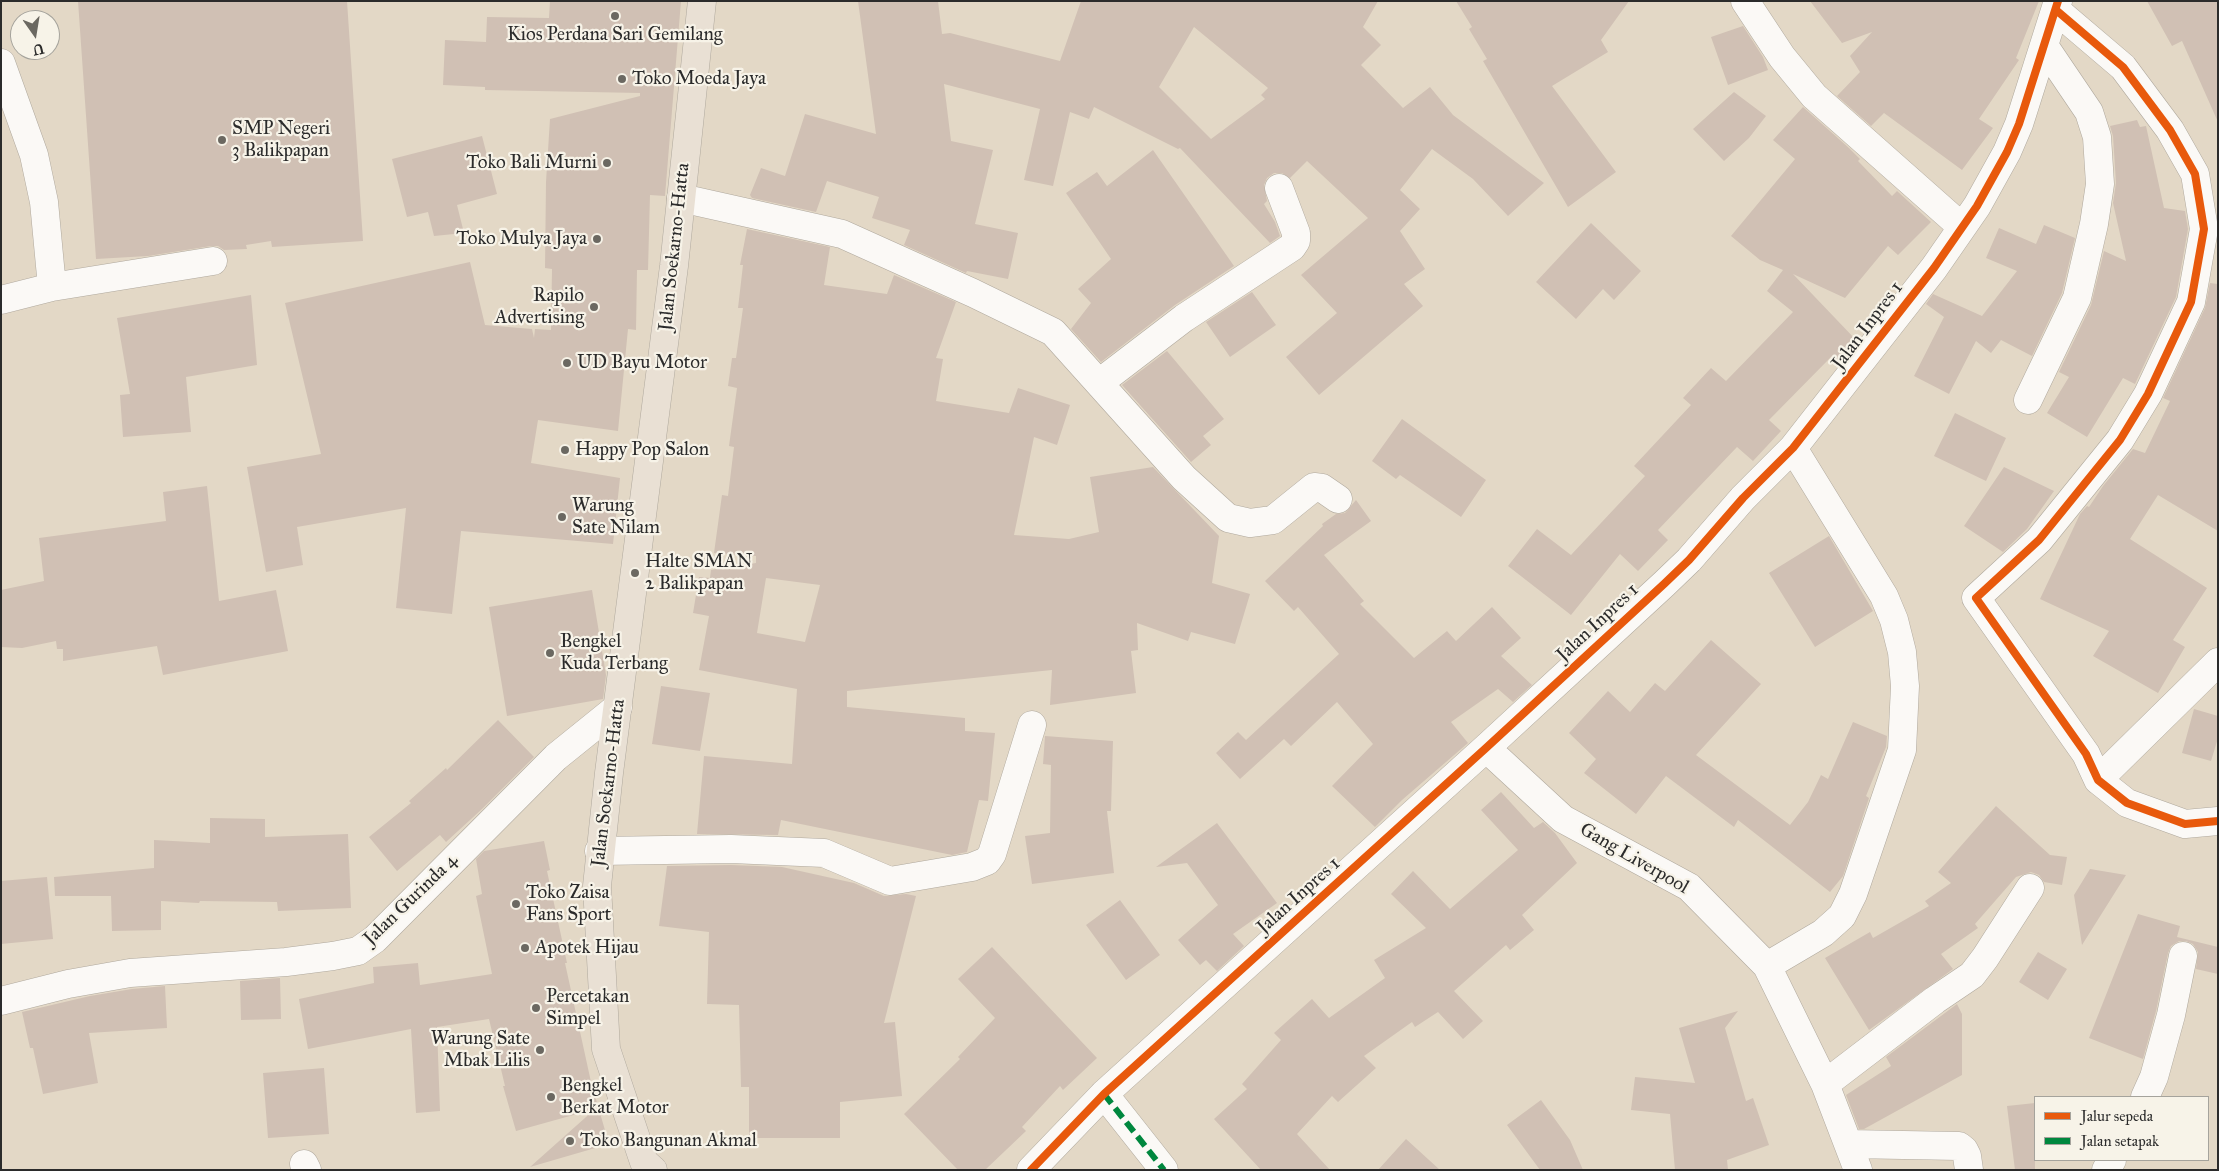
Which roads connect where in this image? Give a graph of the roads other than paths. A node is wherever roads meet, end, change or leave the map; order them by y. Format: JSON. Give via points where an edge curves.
{"nodes":[{"id":1,"x":702,"y":1,"type":"edge"},
{"id":2,"x":1745,"y":1,"type":"edge"},
{"id":3,"x":2057,"y":6,"type":"edge"},
{"id":4,"x":2045,"y":47,"type":"junction"},
{"id":5,"x":1,"y":63,"type":"edge"},
{"id":6,"x":1279,"y":188,"type":"dead end"},
{"id":7,"x":681,"y":198,"type":"junction"},
{"id":8,"x":1962,"y":227,"type":"junction"},
{"id":9,"x":213,"y":261,"type":"dead end"},
{"id":10,"x":52,"y":287,"type":"junction"},
{"id":11,"x":1,"y":300,"type":"edge"},
{"id":12,"x":1099,"y":383,"type":"junction"},
{"id":13,"x":2028,"y":400,"type":"dead end"},
{"id":14,"x":1793,"y":448,"type":"junction"},
{"id":15,"x":1338,"y":499,"type":"dead end"},
{"id":16,"x":2218,"y":662,"type":"edge"},
{"id":17,"x":618,"y":707,"type":"junction"},
{"id":18,"x":1032,"y":724,"type":"dead end"},
{"id":19,"x":1486,"y":748,"type":"junction"},
{"id":20,"x":2098,"y":780,"type":"junction"},
{"id":21,"x":2218,"y":821,"type":"edge"},
{"id":22,"x":599,"y":851,"type":"junction"},
{"id":23,"x":2030,"y":888,"type":"dead end"},
{"id":24,"x":2182,"y":956,"type":"dead end"},
{"id":25,"x":1767,"y":966,"type":"junction"},
{"id":26,"x":1,"y":1001,"type":"edge"},
{"id":27,"x":1824,"y":1084,"type":"junction"},
{"id":28,"x":1104,"y":1094,"type":"junction"},
{"id":29,"x":2145,"y":1096,"type":"edge"},
{"id":30,"x":1848,"y":1144,"type":"junction"},
{"id":31,"x":644,"y":1167,"type":"edge"},
{"id":32,"x":1031,"y":1170,"type":"edge"},
{"id":33,"x":1164,"y":1170,"type":"edge"},
{"id":34,"x":1858,"y":1170,"type":"edge"},
{"id":35,"x":1969,"y":1170,"type":"edge"}],
"edges":[{"from":1,"to":7,"type":"highway","name":"Jalan Soekarno-Hatta"},
{"from":2,"to":8,"type":"street","via":[[1814,96]]},
{"from":3,"to":4,"type":"street","name":"Jalan Inpres 1"},
{"from":3,"to":20,"type":"street","via":[[2122,67],[2170,130],[2195,174],[2204,229],[2188,309],[2148,394],[2120,440],[2039,540],[1976,598],[2086,754]]},
{"from":4,"to":8,"type":"street","name":"Jalan Inpres 1","via":[[2007,152]]},
{"from":4,"to":13,"type":"street","via":[[2089,112],[2096,137],[2100,184],[2077,298]]},
{"from":5,"to":10,"type":"street","via":[[34,155],[44,202]]},
{"from":6,"to":12,"type":"street","via":[[1296,233],[1292,247],[1184,318]]},
{"from":7,"to":12,"type":"street","via":[[842,234],[1053,332]]},
{"from":7,"to":17,"type":"highway","name":"Jalan Soekarno-Hatta"},
{"from":8,"to":14,"type":"street","name":"Jalan Inpres 1","via":[[1934,268]]},
{"from":9,"to":10,"type":"street"},
{"from":10,"to":11,"type":"street"},
{"from":12,"to":15,"type":"street","via":[[1184,478],[1228,518],[1250,523],[1273,520],[1314,487],[1322,488]]},
{"from":14,"to":19,"type":"street","name":"Jalan Inpres 1","via":[[1743,498],[1689,560]]},
{"from":14,"to":25,"type":"street","via":[[1884,596],[1894,620],[1902,652],[1905,686],[1902,750],[1853,894],[1842,916],[1823,933]]},
{"from":16,"to":20,"type":"street"},
{"from":17,"to":22,"type":"highway","name":"Jalan Soekarno-Hatta"},
{"from":17,"to":26,"type":"street","name":"Jalan Gurinda 4","via":[[556,757],[375,939],[358,950],[286,962],[130,973]]},
{"from":18,"to":22,"type":"street","via":[[992,854],[987,861],[972,867],[890,881],[824,853],[731,849]]},
{"from":19,"to":25,"type":"street","name":"Gang Liverpool","via":[[1563,819],[1689,887]]},
{"from":19,"to":28,"type":"street","name":"Jalan Inpres 1"},
{"from":20,"to":21,"type":"street","via":[[2127,803],[2185,824]]},
{"from":22,"to":31,"type":"highway","name":"Jalan Soekarno-Hatta","via":[[597,886],[606,1049]]},
{"from":23,"to":27,"type":"street","via":[[1972,975]]},
{"from":24,"to":29,"type":"street","via":[[2171,1015]]},
{"from":25,"to":27,"type":"street","name":"Gang Liverpool"},
{"from":27,"to":30,"type":"street","name":"Gang Liverpool"},
{"from":28,"to":32,"type":"street","name":"Jalan Inpres 1"},
{"from":28,"to":33,"type":"street"},
{"from":30,"to":34,"type":"street","name":"Gang Liverpool"},
{"from":30,"to":35,"type":"street","via":[[1959,1146],[1967,1156]]}]}
